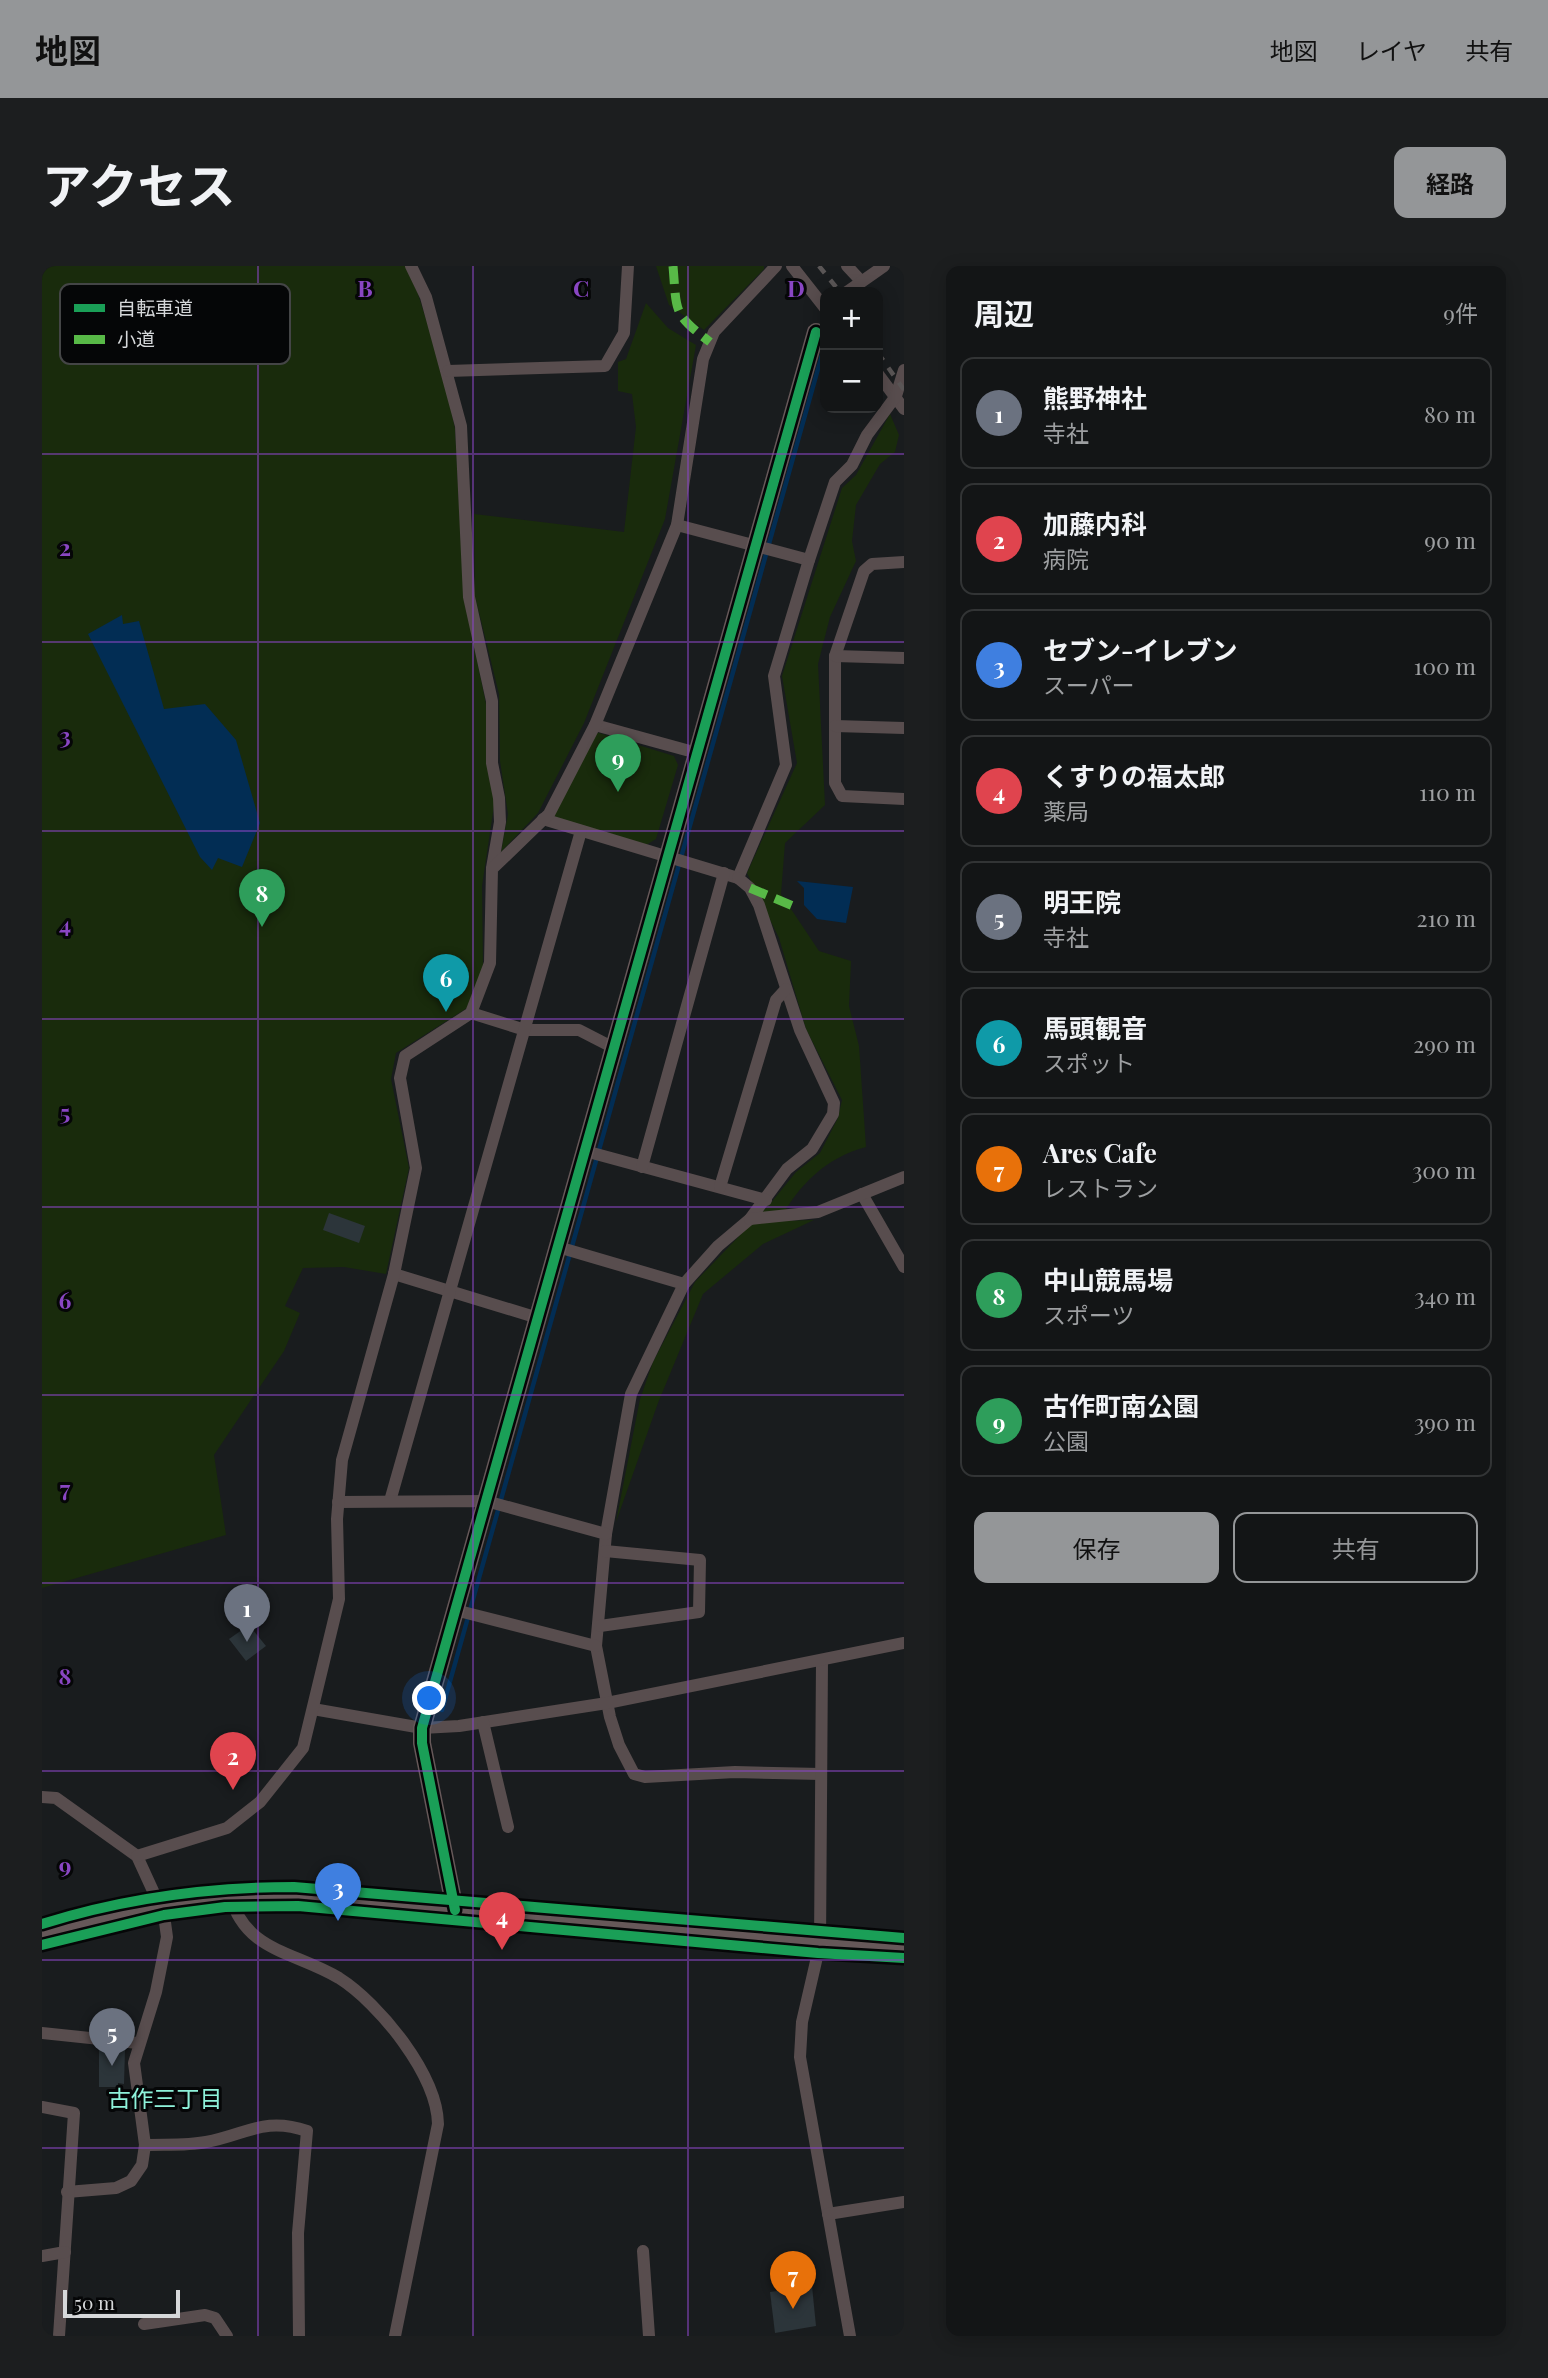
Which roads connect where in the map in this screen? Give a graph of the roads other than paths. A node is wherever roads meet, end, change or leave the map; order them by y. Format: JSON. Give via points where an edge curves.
{"nodes":[{"id":1,"x":411,"y":266,"type":"edge"},
{"id":2,"x":628,"y":266,"type":"edge"},
{"id":3,"x":776,"y":266,"type":"edge"},
{"id":4,"x":792,"y":266,"type":"edge"},
{"id":5,"x":847,"y":266,"type":"edge"},
{"id":6,"x":884,"y":266,"type":"edge"},
{"id":7,"x":861,"y":281,"type":"junction"},
{"id":8,"x":853,"y":287,"type":"edge"},
{"id":9,"x":820,"y":303,"type":"edge"},
{"id":10,"x":820,"y":322,"type":"edge"},
{"id":11,"x":816,"y":331,"type":"joint"},
{"id":12,"x":904,"y":370,"type":"edge"},
{"id":13,"x":448,"y":371,"type":"junction"},
{"id":14,"x":883,"y":380,"type":"edge"},
{"id":15,"x":896,"y":397,"type":"junction"},
{"id":16,"x":904,"y":409,"type":"edge"},
{"id":17,"x":677,"y":525,"type":"junction"},
{"id":18,"x":755,"y":546,"type":"junction"},
{"id":19,"x":809,"y":561,"type":"junction"},
{"id":20,"x":904,"y":562,"type":"edge"},
{"id":21,"x":835,"y":656,"type":"junction"},
{"id":22,"x":904,"y":658,"type":"edge"},
{"id":23,"x":594,"y":725,"type":"junction"},
{"id":24,"x":835,"y":726,"type":"junction"},
{"id":25,"x":904,"y":729,"type":"edge"},
{"id":26,"x":696,"y":754,"type":"junction"},
{"id":27,"x":904,"y":799,"type":"edge"},
{"id":28,"x":543,"y":820,"type":"junction"},
{"id":29,"x":581,"y":831,"type":"junction"},
{"id":30,"x":667,"y":856,"type":"junction"},
{"id":31,"x":492,"y":869,"type":"junction"},
{"id":32,"x":724,"y":873,"type":"junction"},
{"id":33,"x":738,"y":878,"type":"junction"},
{"id":34,"x":786,"y":989,"type":"junction"},
{"id":35,"x":471,"y":1013,"type":"junction"},
{"id":36,"x":524,"y":1030,"type":"junction"},
{"id":37,"x":614,"y":1048,"type":"junction"},
{"id":38,"x":585,"y":1152,"type":"junction"},
{"id":39,"x":642,"y":1167,"type":"junction"},
{"id":40,"x":904,"y":1177,"type":"edge"},
{"id":41,"x":720,"y":1187,"type":"junction"},
{"id":42,"x":862,"y":1194,"type":"junction"},
{"id":43,"x":766,"y":1200,"type":"junction"},
{"id":44,"x":750,"y":1219,"type":"junction"},
{"id":45,"x":558,"y":1247,"type":"junction"},
{"id":46,"x":904,"y":1267,"type":"edge"},
{"id":47,"x":394,"y":1274,"type":"junction"},
{"id":48,"x":684,"y":1284,"type":"junction"},
{"id":49,"x":450,"y":1291,"type":"junction"},
{"id":50,"x":538,"y":1318,"type":"junction"},
{"id":51,"x":390,"y":1501,"type":"junction"},
{"id":52,"x":486,"y":1501,"type":"junction"},
{"id":53,"x":338,"y":1502,"type":"junction"},
{"id":54,"x":606,"y":1534,"type":"junction"},
{"id":55,"x":605,"y":1551,"type":"junction"},
{"id":56,"x":455,"y":1609,"type":"junction"},
{"id":57,"x":600,"y":1626,"type":"junction"},
{"id":58,"x":904,"y":1643,"type":"edge"},
{"id":59,"x":596,"y":1646,"type":"junction"},
{"id":60,"x":822,"y":1660,"type":"junction"},
{"id":61,"x":607,"y":1703,"type":"junction"},
{"id":62,"x":313,"y":1709,"type":"junction"},
{"id":63,"x":483,"y":1722,"type":"junction"},
{"id":64,"x":422,"y":1728,"type":"junction"},
{"id":65,"x":821,"y":1774,"type":"junction"},
{"id":66,"x":42,"y":1797,"type":"edge"},
{"id":67,"x":508,"y":1827,"type":"dead end"},
{"id":68,"x":137,"y":1856,"type":"junction"},
{"id":69,"x":230,"y":1895,"type":"junction"},
{"id":70,"x":157,"y":1903,"type":"junction"},
{"id":71,"x":455,"y":1910,"type":"junction"},
{"id":72,"x":42,"y":1931,"type":"edge"},
{"id":73,"x":820,"y":1944,"type":"junction"},
{"id":74,"x":904,"y":1948,"type":"edge"},
{"id":75,"x":42,"y":2033,"type":"edge"},
{"id":76,"x":138,"y":2043,"type":"junction"},
{"id":77,"x":42,"y":2108,"type":"edge"},
{"id":78,"x":145,"y":2145,"type":"junction"},
{"id":79,"x":67,"y":2192,"type":"junction"},
{"id":80,"x":904,"y":2202,"type":"edge"},
{"id":81,"x":828,"y":2214,"type":"junction"},
{"id":82,"x":643,"y":2251,"type":"dead end"},
{"id":83,"x":65,"y":2252,"type":"junction"},
{"id":84,"x":42,"y":2256,"type":"edge"},
{"id":85,"x":144,"y":2324,"type":"dead end"},
{"id":86,"x":60,"y":2336,"type":"edge"},
{"id":87,"x":227,"y":2336,"type":"edge"},
{"id":88,"x":299,"y":2336,"type":"edge"},
{"id":89,"x":395,"y":2336,"type":"edge"},
{"id":90,"x":649,"y":2336,"type":"edge"},
{"id":91,"x":850,"y":2336,"type":"edge"}],
"edges":[{"from":1,"to":13,"type":"street","via":[[426,297]]},
{"from":2,"to":13,"type":"street","via":[[624,333],[605,366]]},
{"from":3,"to":17,"type":"street","via":[[714,332],[704,359]]},
{"from":4,"to":9,"type":"street"},
{"from":5,"to":7,"type":"street"},
{"from":6,"to":7,"type":"street"},
{"from":7,"to":8,"type":"street"},
{"from":10,"to":11,"type":"street"},
{"from":11,"to":18,"type":"street"},
{"from":12,"to":15,"type":"street"},
{"from":13,"to":31,"type":"street","via":[[461,426],[469,597],[492,701],[492,763],[500,822]]},
{"from":14,"to":15,"type":"street"},
{"from":15,"to":16,"type":"street"},
{"from":15,"to":19,"type":"street","via":[[867,435],[852,465],[835,482]]},
{"from":17,"to":18,"type":"street"},
{"from":17,"to":23,"type":"street"},
{"from":18,"to":19,"type":"street"},
{"from":18,"to":26,"type":"street"},
{"from":19,"to":33,"type":"street","via":[[774,676],[786,765]]},
{"from":20,"to":21,"type":"street","via":[[872,564],[864,571]]},
{"from":21,"to":22,"type":"street"},
{"from":21,"to":24,"type":"street"},
{"from":23,"to":26,"type":"street"},
{"from":23,"to":28,"type":"street"},
{"from":24,"to":25,"type":"street"},
{"from":24,"to":27,"type":"street","via":[[835,783],[842,796]]},
{"from":26,"to":30,"type":"street"},
{"from":28,"to":29,"type":"street"},
{"from":28,"to":31,"type":"street"},
{"from":29,"to":30,"type":"street"},
{"from":29,"to":36,"type":"street"},
{"from":30,"to":32,"type":"street"},
{"from":30,"to":37,"type":"street"},
{"from":31,"to":35,"type":"street","via":[[490,963]]},
{"from":32,"to":33,"type":"street"},
{"from":32,"to":39,"type":"street"},
{"from":33,"to":34,"type":"street","via":[[759,905]]},
{"from":34,"to":41,"type":"street","via":[[776,1000]]},
{"from":34,"to":43,"type":"street","via":[[834,1103],[833,1114],[812,1149],[787,1169]]},
{"from":35,"to":36,"type":"street"},
{"from":35,"to":47,"type":"street","via":[[405,1056],[400,1078],[416,1168]]},
{"from":36,"to":37,"type":"street","via":[[579,1030]]},
{"from":36,"to":49,"type":"street"},
{"from":37,"to":38,"type":"street"},
{"from":38,"to":39,"type":"street"},
{"from":38,"to":45,"type":"street"},
{"from":39,"to":41,"type":"street"},
{"from":40,"to":42,"type":"street"},
{"from":41,"to":43,"type":"street"},
{"from":42,"to":44,"type":"street","via":[[818,1212]]},
{"from":42,"to":46,"type":"street"},
{"from":43,"to":44,"type":"street"},
{"from":44,"to":48,"type":"street"},
{"from":45,"to":48,"type":"street"},
{"from":45,"to":50,"type":"street"},
{"from":47,"to":49,"type":"street"},
{"from":47,"to":53,"type":"street","via":[[342,1460]]},
{"from":48,"to":54,"type":"street","via":[[631,1394]]},
{"from":49,"to":50,"type":"street"},
{"from":49,"to":51,"type":"street"},
{"from":50,"to":52,"type":"street"},
{"from":51,"to":52,"type":"street"},
{"from":51,"to":53,"type":"street"},
{"from":52,"to":54,"type":"street"},
{"from":52,"to":56,"type":"street"},
{"from":53,"to":62,"type":"street","via":[[339,1599]]},
{"from":54,"to":55,"type":"street"},
{"from":55,"to":57,"type":"street"},
{"from":55,"to":57,"type":"street","via":[[700,1560],[699,1612]]},
{"from":56,"to":59,"type":"street"},
{"from":56,"to":64,"type":"street"},
{"from":57,"to":59,"type":"street"},
{"from":58,"to":60,"type":"street"},
{"from":59,"to":61,"type":"street"},
{"from":60,"to":61,"type":"street"},
{"from":60,"to":65,"type":"street"},
{"from":61,"to":63,"type":"street"},
{"from":61,"to":65,"type":"street","via":[[625,1762],[634,1774]]},
{"from":62,"to":64,"type":"street"},
{"from":62,"to":68,"type":"street","via":[[303,1748],[260,1802],[227,1828]]},
{"from":63,"to":64,"type":"street"},
{"from":63,"to":67,"type":"street"},
{"from":64,"to":71,"type":"street"},
{"from":65,"to":73,"type":"street"},
{"from":66,"to":68,"type":"street","via":[[56,1798]]},
{"from":68,"to":70,"type":"street"},
{"from":69,"to":70,"type":"street"},
{"from":69,"to":71,"type":"street","via":[[318,1896]]},
{"from":69,"to":89,"type":"street","via":[[238,1919],[252,1937],[342,1980],[386,2022],[432,2090],[438,2124]]},
{"from":70,"to":72,"type":"street"},
{"from":70,"to":76,"type":"street","via":[[167,1937],[156,1992]]},
{"from":71,"to":73,"type":"street"},
{"from":73,"to":74,"type":"street"},
{"from":73,"to":81,"type":"street","via":[[802,2022],[800,2057]]},
{"from":75,"to":76,"type":"street"},
{"from":76,"to":78,"type":"street","via":[[134,2063]]},
{"from":77,"to":79,"type":"street","via":[[74,2113]]},
{"from":78,"to":79,"type":"street","via":[[142,2165],[131,2181],[116,2189]]},
{"from":78,"to":88,"type":"street","via":[[205,2143],[264,2124],[287,2124],[307,2131],[298,2233]]},
{"from":79,"to":83,"type":"street"},
{"from":80,"to":81,"type":"street"},
{"from":81,"to":91,"type":"street"},
{"from":82,"to":90,"type":"street"},
{"from":83,"to":84,"type":"street"},
{"from":83,"to":86,"type":"street"},
{"from":85,"to":87,"type":"street","via":[[205,2315],[215,2318]]}]}
